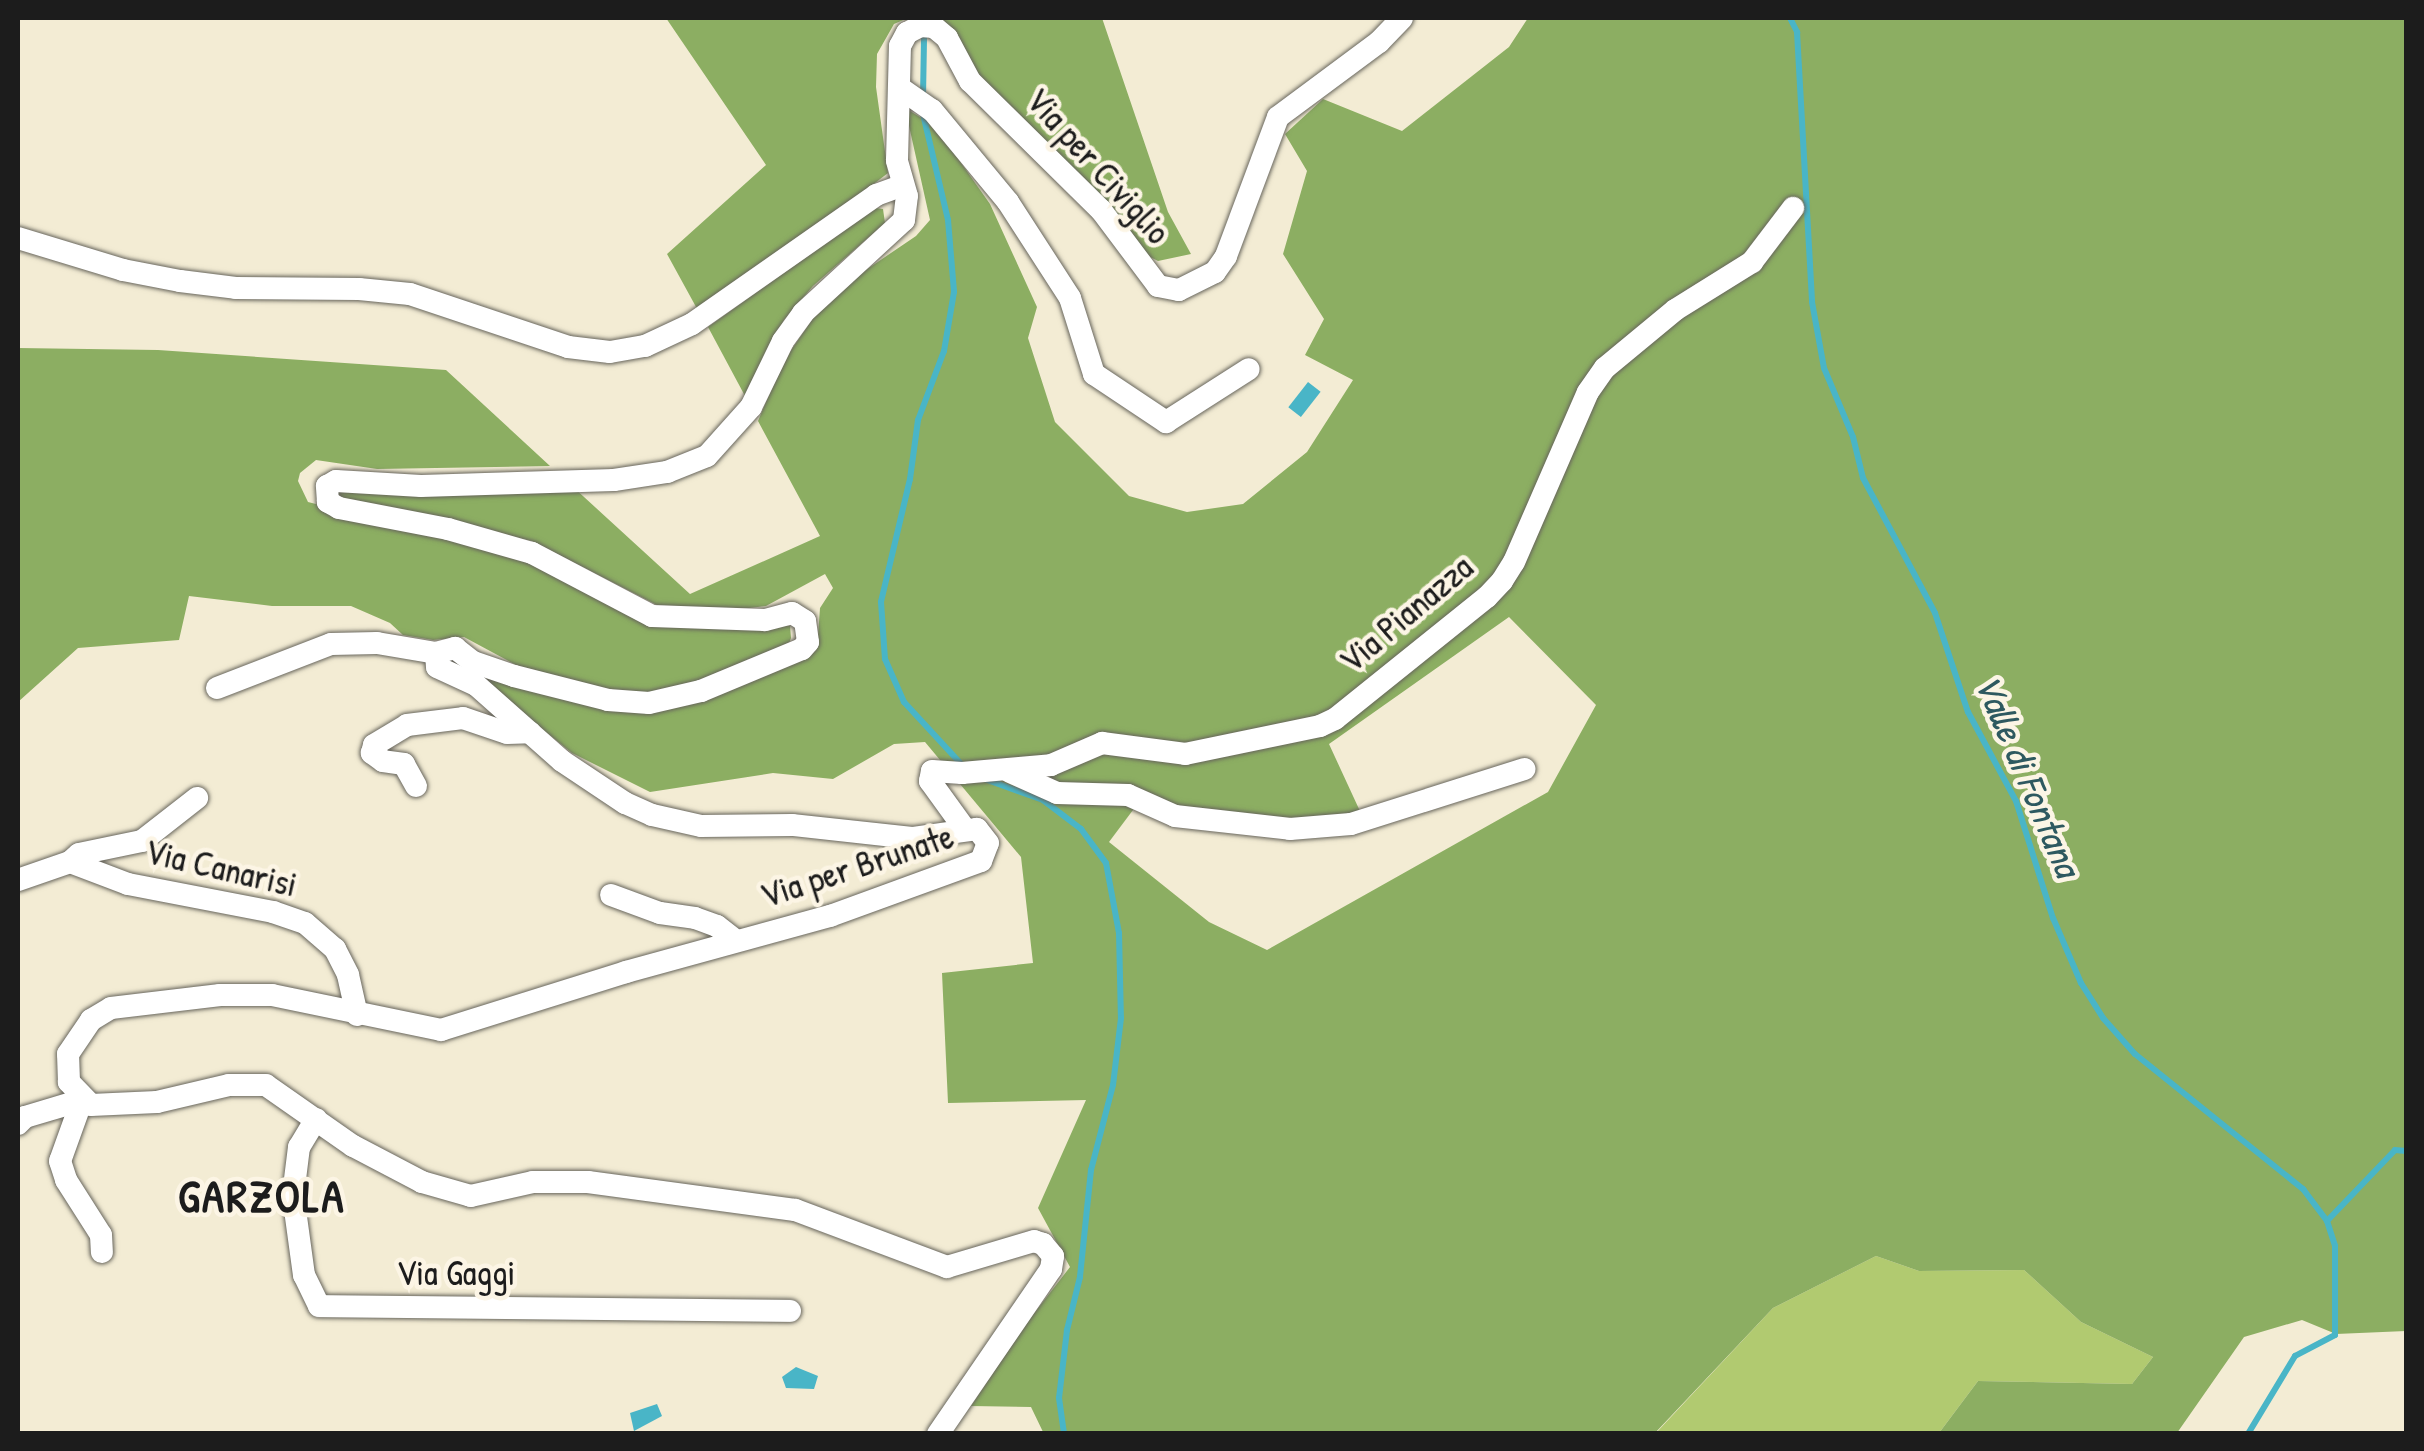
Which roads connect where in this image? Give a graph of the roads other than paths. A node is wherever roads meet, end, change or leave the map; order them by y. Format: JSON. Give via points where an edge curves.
{"nodes":[{"id":1,"x":1402,"y":18,"type":"edge"},
{"id":2,"x":900,"y":88,"type":"junction"},
{"id":3,"x":901,"y":186,"type":"junction"},
{"id":4,"x":1793,"y":208,"type":"dead end"},
{"id":5,"x":18,"y":238,"type":"edge"},
{"id":6,"x":1249,"y":369,"type":"dead end"},
{"id":7,"x":436,"y":653,"type":"junction"},
{"id":8,"x":217,"y":688,"type":"dead end"},
{"id":9,"x":530,"y":732,"type":"junction"},
{"id":10,"x":1524,"y":769,"type":"dead end"},
{"id":11,"x":984,"y":772,"type":"junction"},
{"id":12,"x":416,"y":786,"type":"dead end"},
{"id":13,"x":197,"y":798,"type":"dead end"},
{"id":14,"x":964,"y":828,"type":"junction"},
{"id":15,"x":70,"y":862,"type":"junction"},
{"id":16,"x":18,"y":880,"type":"edge"},
{"id":17,"x":612,"y":896,"type":"dead end"},
{"id":18,"x":736,"y":942,"type":"junction"},
{"id":19,"x":357,"y":1015,"type":"junction"},
{"id":20,"x":82,"y":1100,"type":"junction"},
{"id":21,"x":316,"y":1119,"type":"junction"},
{"id":22,"x":18,"y":1124,"type":"edge"},
{"id":23,"x":102,"y":1252,"type":"dead end"},
{"id":24,"x":790,"y":1311,"type":"dead end"},
{"id":25,"x":938,"y":1434,"type":"edge"}],
"edges":[{"from":1,"to":2,"type":"street","name":"Via per Civiglio","via":[[1278,118],[1226,256],[1215,272],[1179,290],[1158,286],[1101,210],[970,81],[934,27],[907,33],[900,46]]},
{"from":2,"to":3,"type":"street","name":"Via per Civiglio"},
{"from":2,"to":6,"type":"street","via":[[932,110],[1008,202],[1070,298],[1094,374],[1166,422]]},
{"from":3,"to":5,"type":"street","via":[[876,195],[692,324],[644,346],[610,352],[568,347],[410,294],[180,281]]},
{"from":3,"to":7,"type":"street","via":[[907,208],[895,233],[803,314],[738,423],[689,466],[614,480],[421,486],[336,480],[324,494],[340,508],[532,553],[652,616],[765,620],[799,614],[809,631],[802,650],[701,691],[649,703],[608,700],[514,676],[455,648]]},
{"from":4,"to":11,"type":"street","name":"Via Pianazza","via":[[1752,262],[1675,310],[1605,368],[1502,581],[1335,719],[1186,754],[1102,743],[1051,764]]},
{"from":7,"to":8,"type":"street","via":[[331,644]]},
{"from":7,"to":9,"type":"street","name":"Via per Brunate","via":[[437,668],[476,685]]},
{"from":9,"to":12,"type":"street","via":[[507,733],[463,718],[407,725],[372,753],[404,764]]},
{"from":9,"to":14,"type":"street","name":"Via per Brunate","via":[[625,803],[680,824],[792,825],[912,838]]},
{"from":10,"to":11,"type":"street","via":[[1352,824],[1290,829],[1175,816],[1128,795],[1057,793]]},
{"from":11,"to":14,"type":"street","name":"Via Pianazza","via":[[938,769],[929,775]]},
{"from":13,"to":15,"type":"street","via":[[142,841],[79,854]]},
{"from":14,"to":18,"type":"street","name":"Via per Brunate","via":[[977,829],[988,842],[974,867]]},
{"from":15,"to":16,"type":"street"},
{"from":15,"to":19,"type":"street","name":"Via Canarisi","via":[[128,884],[305,923],[334,949]]},
{"from":17,"to":18,"type":"street","via":[[718,926]]},
{"from":18,"to":19,"type":"street","name":"Via per Brunate","via":[[441,1030]]},
{"from":19,"to":20,"type":"street","name":"Via per Brunate","via":[[272,995],[111,1008],[91,1020],[68,1054],[69,1082]]},
{"from":20,"to":21,"type":"street","via":[[91,1106],[158,1102],[254,1082]]},
{"from":20,"to":22,"type":"street"},
{"from":20,"to":23,"type":"street","via":[[60,1161],[101,1235]]},
{"from":21,"to":24,"type":"street","name":"Via Gaggi","via":[[300,1147],[292,1195],[304,1274],[319,1306]]},
{"from":21,"to":25,"type":"street","via":[[422,1182],[471,1196],[533,1182],[588,1182],[795,1210],[947,1267],[1034,1241],[1043,1244],[1052,1256],[1050,1269]]}]}
